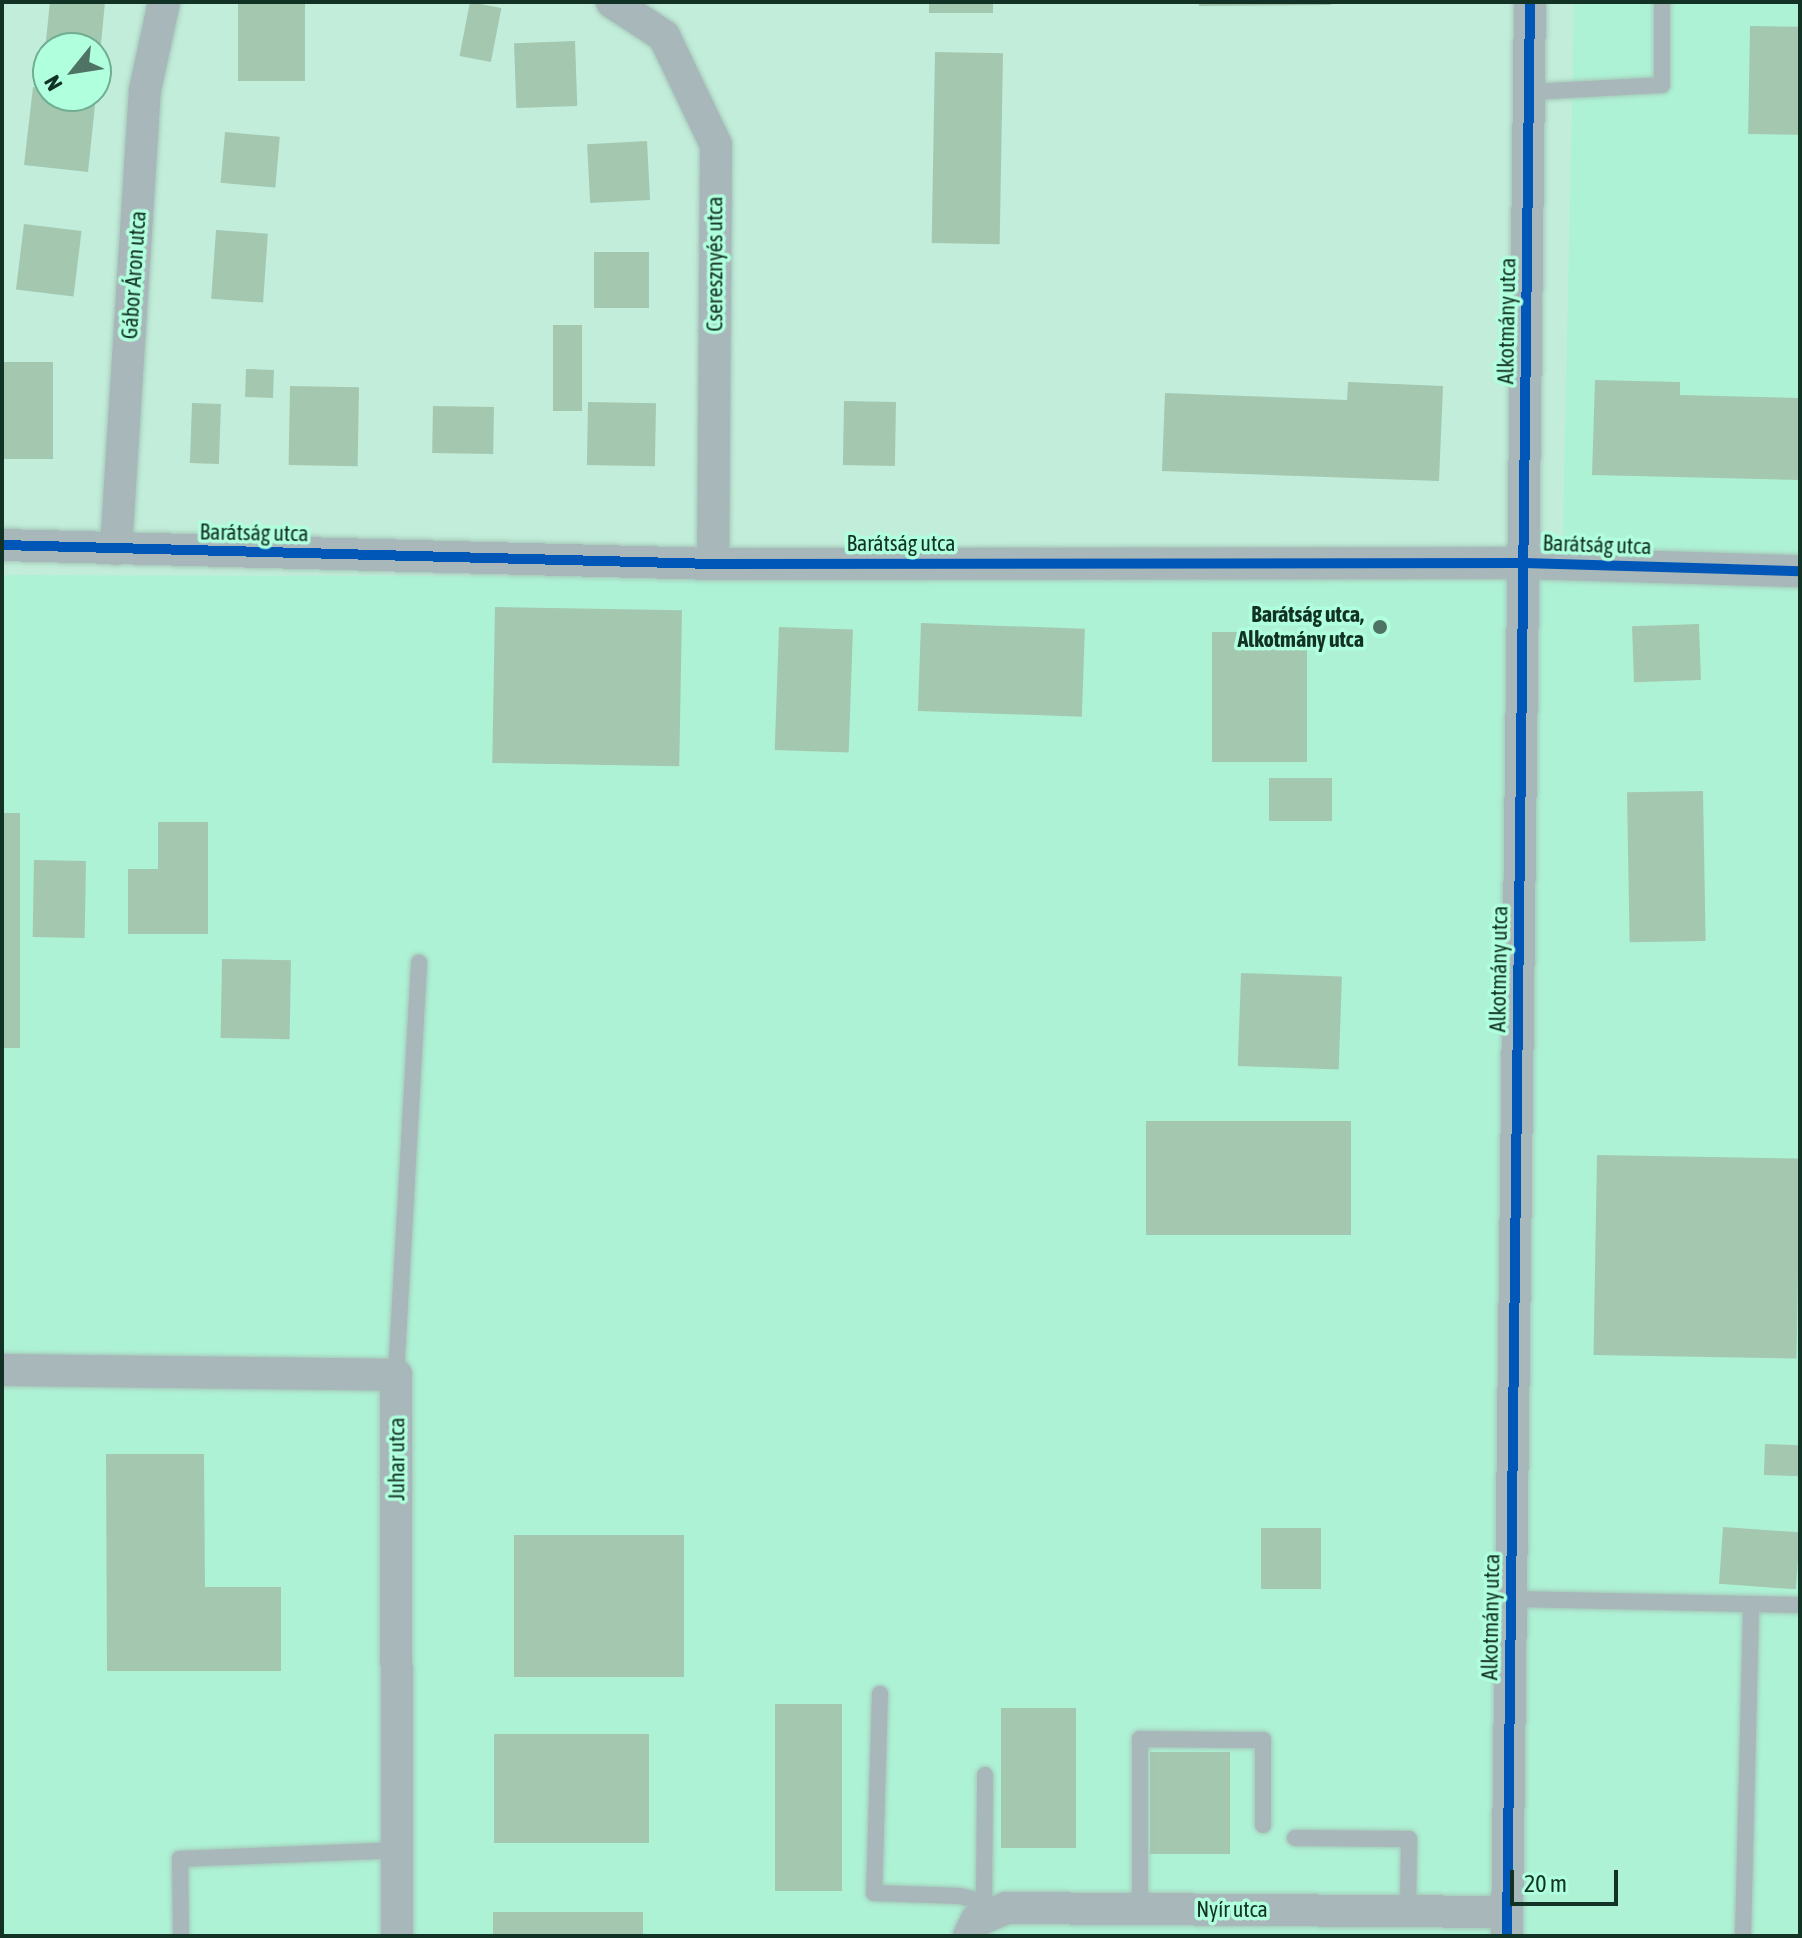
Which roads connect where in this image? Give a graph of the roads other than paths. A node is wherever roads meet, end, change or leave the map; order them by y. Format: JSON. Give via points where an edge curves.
{"nodes":[{"id":1,"x":164,"y":2,"type":"edge"},
{"id":2,"x":612,"y":2,"type":"edge"},
{"id":3,"x":1530,"y":2,"type":"edge"},
{"id":4,"x":1662,"y":2,"type":"edge"},
{"id":5,"x":1529,"y":92,"type":"junction"},
{"id":6,"x":2,"y":545,"type":"edge"},
{"id":7,"x":116,"y":549,"type":"junction"},
{"id":8,"x":1524,"y":563,"type":"junction"},
{"id":9,"x":713,"y":564,"type":"junction"},
{"id":10,"x":1800,"y":571,"type":"edge"},
{"id":11,"x":419,"y":963,"type":"dead end"},
{"id":12,"x":2,"y":1370,"type":"edge"},
{"id":13,"x":396,"y":1375,"type":"junction"},
{"id":14,"x":1511,"y":1599,"type":"junction"},
{"id":15,"x":1751,"y":1604,"type":"junction"},
{"id":16,"x":1800,"y":1605,"type":"edge"},
{"id":17,"x":880,"y":1694,"type":"dead end"},
{"id":18,"x":985,"y":1775,"type":"dead end"},
{"id":19,"x":1263,"y":1825,"type":"dead end"},
{"id":20,"x":1295,"y":1838,"type":"dead end"},
{"id":21,"x":400,"y":1850,"type":"junction"},
{"id":22,"x":995,"y":1905,"type":"junction"},
{"id":23,"x":1140,"y":1909,"type":"junction"},
{"id":24,"x":1408,"y":1911,"type":"junction"},
{"id":25,"x":1507,"y":1924,"type":"edge"},
{"id":26,"x":181,"y":1936,"type":"edge"},
{"id":27,"x":397,"y":1936,"type":"edge"},
{"id":28,"x":969,"y":1936,"type":"edge"},
{"id":29,"x":1743,"y":1936,"type":"edge"}],
"edges":[{"from":1,"to":7,"type":"street","name":"Gábor Áron utca","via":[[145,90]]},
{"from":2,"to":9,"type":"street","name":"Cseresznyés utca","via":[[664,36],[716,145]]},
{"from":3,"to":5,"type":"street","name":"Alkotmány utca"},
{"from":4,"to":5,"type":"lane","via":[[1662,85]]},
{"from":5,"to":8,"type":"street","name":"Alkotmány utca"},
{"from":6,"to":7,"type":"street","name":"Barátság utca"},
{"from":7,"to":9,"type":"street","name":"Barátság utca"},
{"from":8,"to":9,"type":"street","name":"Barátság utca"},
{"from":8,"to":10,"type":"street","name":"Barátság utca"},
{"from":8,"to":14,"type":"street","name":"Alkotmány utca"},
{"from":11,"to":13,"type":"lane"},
{"from":12,"to":13,"type":"street"},
{"from":13,"to":21,"type":"street","name":"Juhar utca"},
{"from":14,"to":15,"type":"lane"},
{"from":14,"to":25,"type":"street","name":"Alkotmány utca"},
{"from":15,"to":16,"type":"lane"},
{"from":15,"to":29,"type":"lane"},
{"from":17,"to":22,"type":"lane","via":[[874,1893]]},
{"from":18,"to":22,"type":"lane"},
{"from":19,"to":23,"type":"lane","via":[[1263,1740],[1140,1739]]},
{"from":20,"to":24,"type":"lane","via":[[1409,1839]]},
{"from":21,"to":26,"type":"lane","via":[[180,1859]]},
{"from":21,"to":27,"type":"street","name":"Juhar utca"},
{"from":22,"to":23,"type":"street","name":"Nyír utca"},
{"from":22,"to":28,"type":"street","via":[[976,1921]]},
{"from":23,"to":24,"type":"street","name":"Nyír utca"},
{"from":24,"to":25,"type":"street","name":"Nyír utca"}]}
